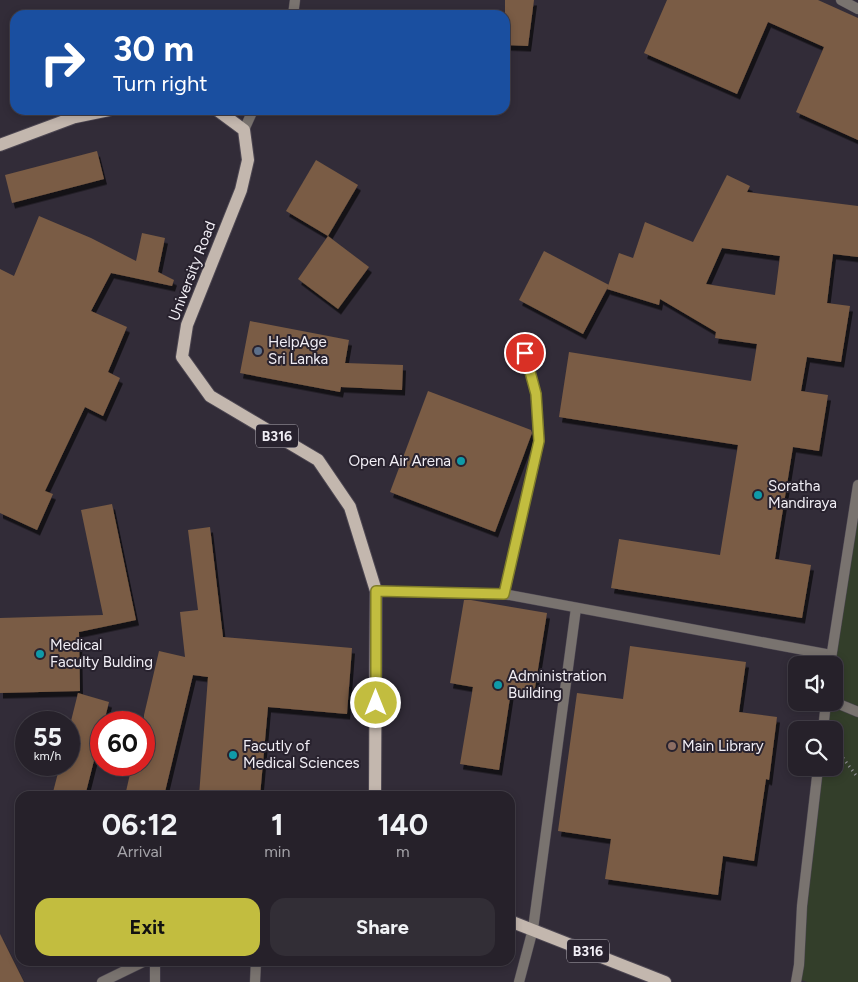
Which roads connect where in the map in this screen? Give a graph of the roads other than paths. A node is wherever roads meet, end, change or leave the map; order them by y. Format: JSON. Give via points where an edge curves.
{"nodes":[{"id":1,"x":841,"y":0,"type":"edge"},
{"id":2,"x":858,"y":8,"type":"edge"},
{"id":3,"x":85,"y":115,"type":"edge"},
{"id":4,"x":224,"y":115,"type":"edge"},
{"id":5,"x":250,"y":115,"type":"edge"},
{"id":6,"x":244,"y":130,"type":"junction"},
{"id":7,"x":0,"y":145,"type":"edge"},
{"id":8,"x":525,"y":353,"type":"dead end"},
{"id":9,"x":858,"y":485,"type":"edge"},
{"id":10,"x":376,"y":591,"type":"junction"},
{"id":11,"x":504,"y":594,"type":"junction"},
{"id":12,"x":576,"y":608,"type":"junction"},
{"id":13,"x":811,"y":656,"type":"edge"},
{"id":14,"x":832,"y":656,"type":"edge"},
{"id":15,"x":843,"y":706,"type":"edge"},
{"id":16,"x":858,"y":712,"type":"edge"},
{"id":17,"x":817,"y":776,"type":"edge"},
{"id":18,"x":375,"y":791,"type":"edge"},
{"id":19,"x":515,"y":923,"type":"edge"},
{"id":20,"x":533,"y":929,"type":"junction"},
{"id":21,"x":135,"y":966,"type":"edge"},
{"id":22,"x":155,"y":966,"type":"edge"},
{"id":23,"x":256,"y":966,"type":"edge"},
{"id":24,"x":102,"y":982,"type":"edge"},
{"id":25,"x":155,"y":982,"type":"edge"},
{"id":26,"x":255,"y":982,"type":"edge"},
{"id":27,"x":519,"y":982,"type":"edge"},
{"id":28,"x":665,"y":982,"type":"edge"},
{"id":29,"x":796,"y":982,"type":"edge"}],
"edges":[{"from":1,"to":2,"type":"street"},
{"from":3,"to":7,"type":"main road"},
{"from":4,"to":6,"type":"main road"},
{"from":5,"to":6,"type":"street"},
{"from":6,"to":10,"type":"main road","name":"University Road","number":"B316","via":[[248,160],[241,190],[187,325],[182,357],[210,396],[318,460],[350,507]]},
{"from":8,"to":11,"type":"street","via":[[536,394],[539,441]]},
{"from":9,"to":14,"type":"street"},
{"from":10,"to":11,"type":"street"},
{"from":10,"to":18,"type":"main road","name":"University Road","number":"B316"},
{"from":11,"to":12,"type":"street"},
{"from":12,"to":13,"type":"street"},
{"from":12,"to":20,"type":"street"},
{"from":15,"to":16,"type":"street"},
{"from":17,"to":29,"type":"street"},
{"from":19,"to":20,"type":"main road","number":"B316"},
{"from":20,"to":27,"type":"street"},
{"from":20,"to":28,"type":"main road","number":"B316"},
{"from":21,"to":24,"type":"street"},
{"from":22,"to":25,"type":"street"},
{"from":23,"to":26,"type":"street"}]}
